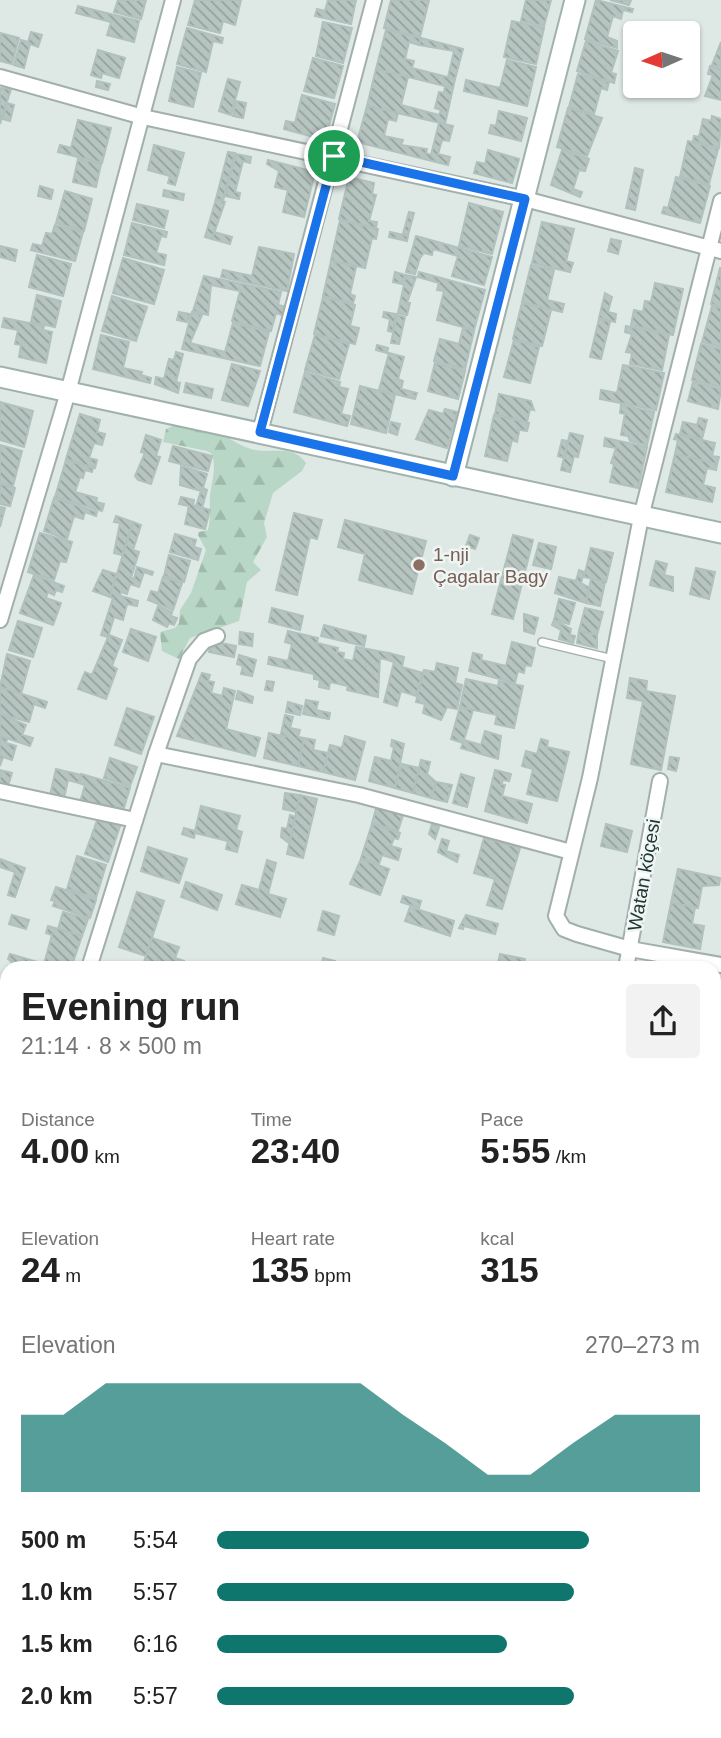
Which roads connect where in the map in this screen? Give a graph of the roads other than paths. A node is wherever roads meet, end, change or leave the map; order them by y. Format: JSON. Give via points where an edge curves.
{"nodes":[{"id":1,"x":173,"y":0,"type":"edge"},
{"id":2,"x":374,"y":0,"type":"edge"},
{"id":3,"x":575,"y":0,"type":"edge"},
{"id":4,"x":0,"y":77,"type":"edge"},
{"id":5,"x":143,"y":117,"type":"junction"},
{"id":6,"x":334,"y":156,"type":"junction"},
{"id":7,"x":525,"y":199,"type":"junction"},
{"id":8,"x":721,"y":201,"type":"edge"},
{"id":9,"x":715,"y":250,"type":"edge"},
{"id":10,"x":0,"y":377,"type":"edge"},
{"id":11,"x":68,"y":392,"type":"junction"},
{"id":12,"x":260,"y":432,"type":"junction"},
{"id":13,"x":453,"y":476,"type":"junction"},
{"id":14,"x":641,"y":517,"type":"junction"},
{"id":15,"x":721,"y":533,"type":"edge"},
{"id":16,"x":0,"y":620,"type":"edge"},
{"id":17,"x":217,"y":636,"type":"dead end"},
{"id":18,"x":542,"y":642,"type":"dead end"},
{"id":19,"x":613,"y":660,"type":"junction"},
{"id":20,"x":156,"y":754,"type":"junction"},
{"id":21,"x":660,"y":781,"type":"dead end"},
{"id":22,"x":0,"y":791,"type":"edge"},
{"id":23,"x":135,"y":820,"type":"junction"},
{"id":24,"x":571,"y":852,"type":"junction"},
{"id":25,"x":630,"y":949,"type":"junction"},
{"id":26,"x":91,"y":961,"type":"edge"},
{"id":27,"x":627,"y":961,"type":"edge"},
{"id":28,"x":698,"y":961,"type":"edge"}],
"edges":[{"from":1,"to":5,"type":"street"},
{"from":2,"to":6,"type":"street"},
{"from":3,"to":7,"type":"street"},
{"from":4,"to":5,"type":"street"},
{"from":5,"to":6,"type":"street"},
{"from":5,"to":11,"type":"street"},
{"from":6,"to":7,"type":"street"},
{"from":6,"to":12,"type":"street"},
{"from":7,"to":9,"type":"street"},
{"from":7,"to":13,"type":"street"},
{"from":8,"to":9,"type":"street"},
{"from":9,"to":14,"type":"street"},
{"from":10,"to":11,"type":"street"},
{"from":11,"to":12,"type":"street"},
{"from":11,"to":16,"type":"street"},
{"from":12,"to":13,"type":"street"},
{"from":13,"to":14,"type":"street"},
{"from":14,"to":15,"type":"street"},
{"from":14,"to":19,"type":"street"},
{"from":17,"to":20,"type":"street","via":[[194,649]]},
{"from":18,"to":19,"type":"lane"},
{"from":19,"to":24,"type":"street"},
{"from":20,"to":23,"type":"street"},
{"from":20,"to":24,"type":"street","via":[[359,795]]},
{"from":21,"to":25,"type":"street","name":"Watan köçesi"},
{"from":22,"to":23,"type":"street"},
{"from":23,"to":26,"type":"street"},
{"from":24,"to":25,"type":"street","via":[[556,909],[558,924]]},
{"from":25,"to":27,"type":"street","name":"Watan köçesi"},
{"from":25,"to":28,"type":"street"}]}
